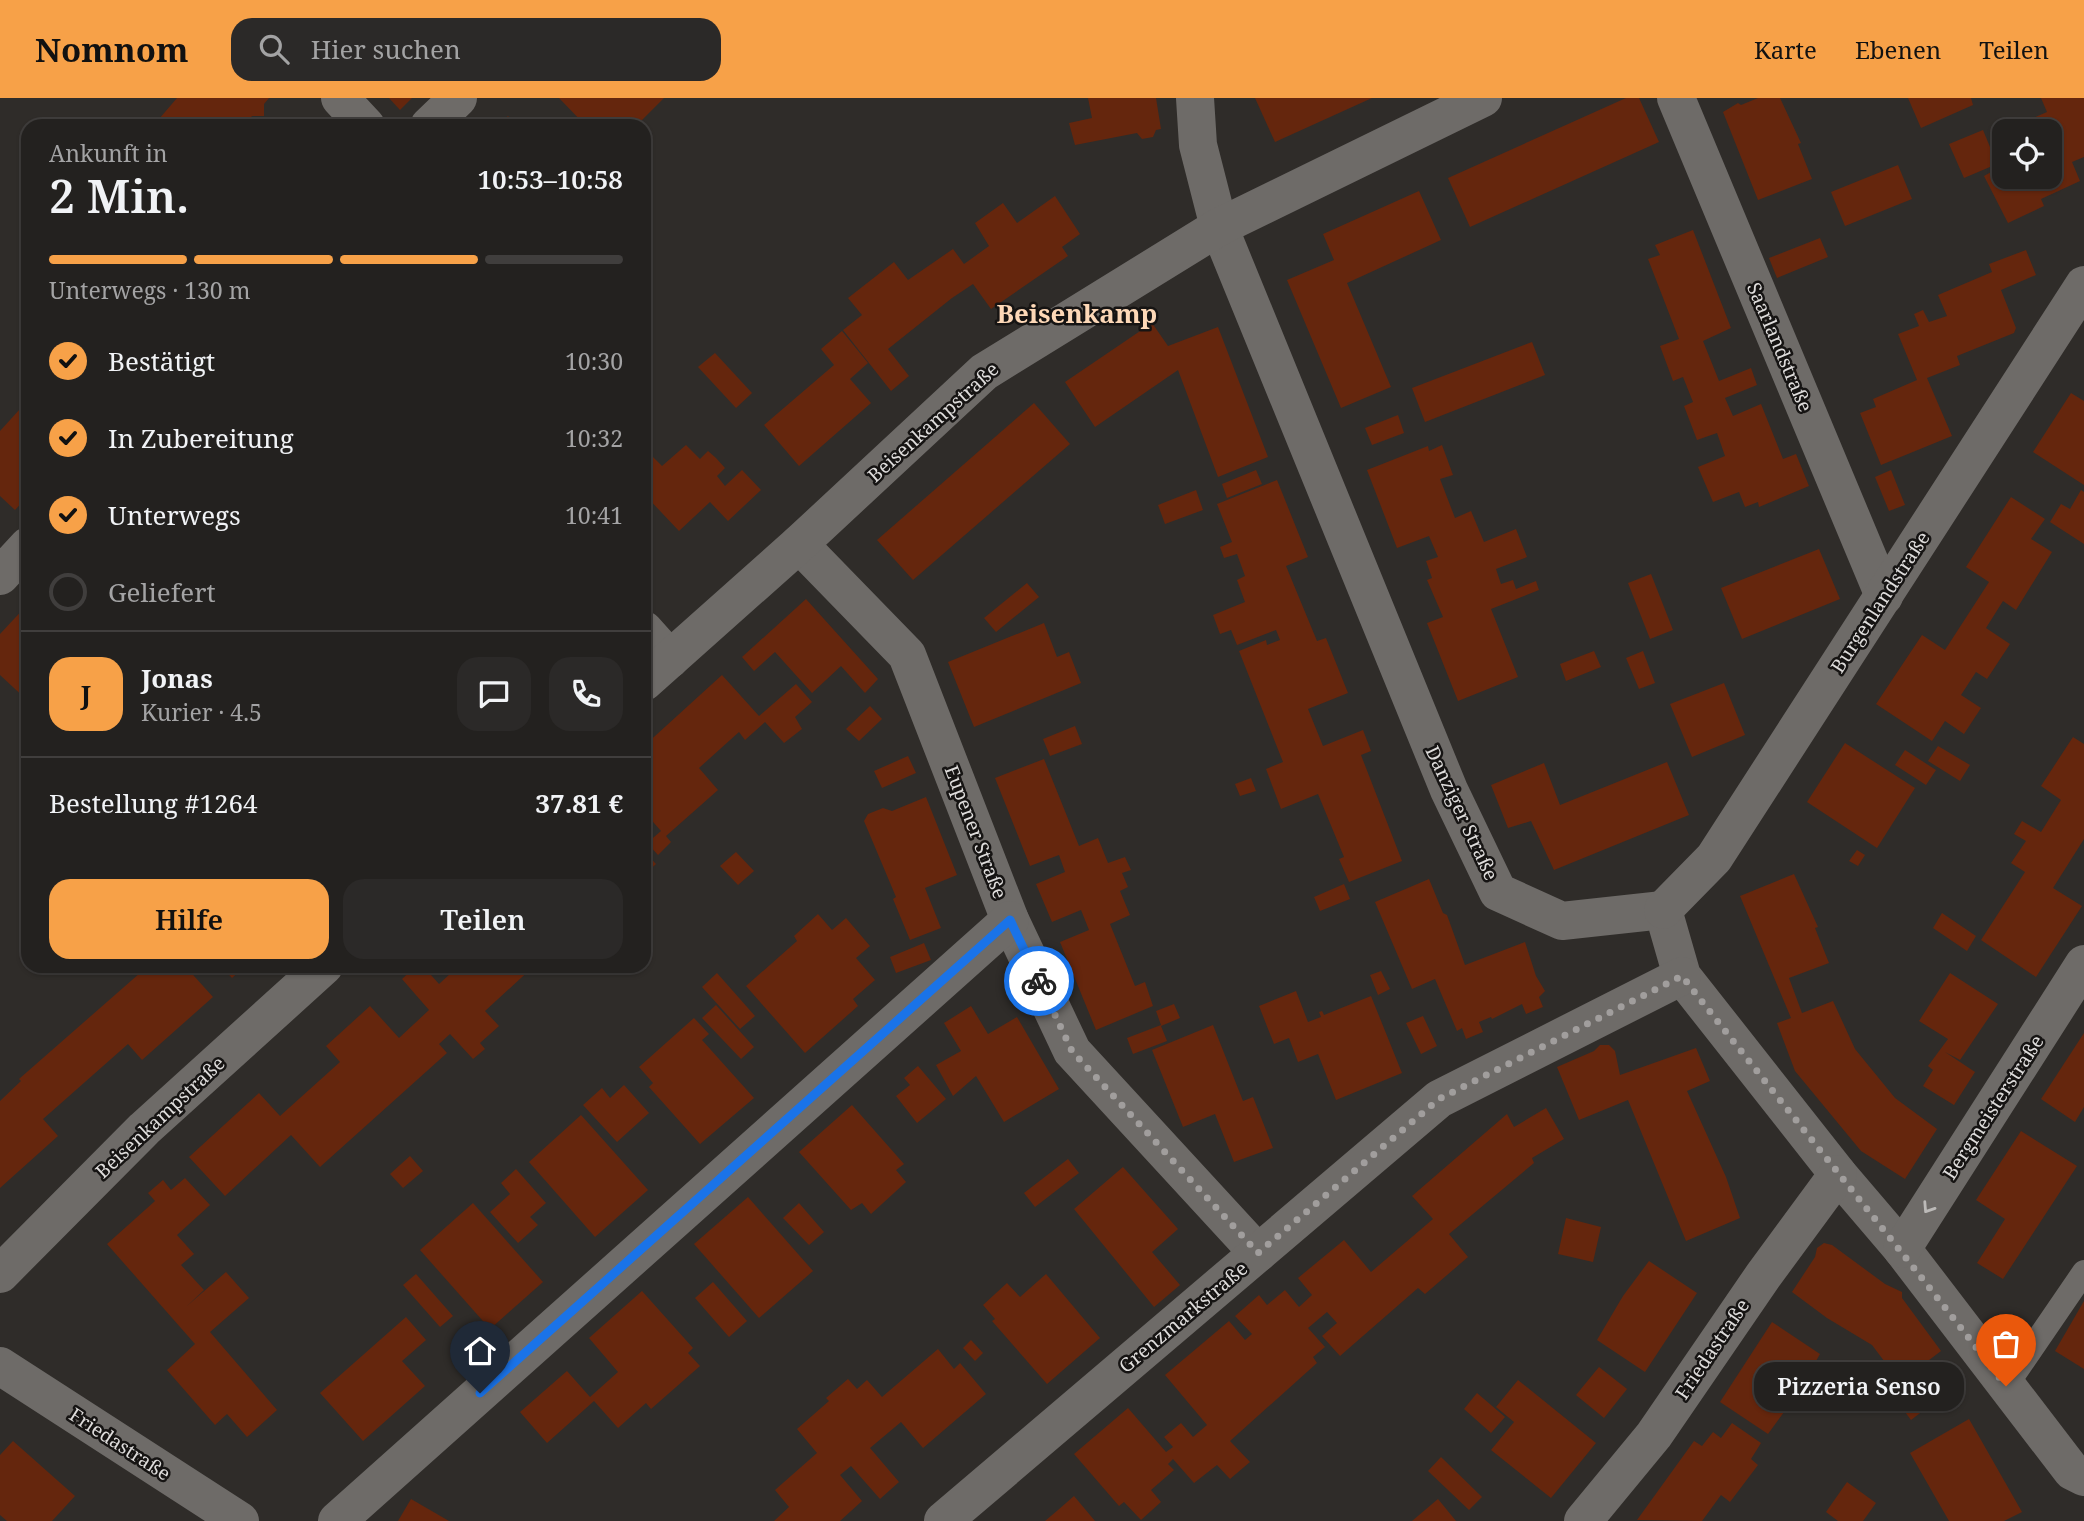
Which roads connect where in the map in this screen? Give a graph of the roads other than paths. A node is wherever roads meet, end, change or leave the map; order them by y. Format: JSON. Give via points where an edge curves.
{"nodes":[{"id":1,"x":340,"y":98,"type":"edge"},
{"id":2,"x":458,"y":98,"type":"edge"},
{"id":3,"x":1195,"y":98,"type":"edge"},
{"id":4,"x":1483,"y":98,"type":"edge"},
{"id":5,"x":1676,"y":98,"type":"edge"},
{"id":6,"x":360,"y":119,"type":"edge"},
{"id":7,"x":436,"y":119,"type":"edge"},
{"id":8,"x":1219,"y":227,"type":"junction"},
{"id":9,"x":2084,"y":285,"type":"edge"},
{"id":10,"x":799,"y":544,"type":"junction"},
{"id":11,"x":21,"y":554,"type":"edge"},
{"id":12,"x":0,"y":576,"type":"edge"},
{"id":13,"x":1884,"y":596,"type":"junction"},
{"id":14,"x":651,"y":652,"type":"edge"},
{"id":15,"x":657,"y":671,"type":"edge"},
{"id":16,"x":1662,"y":910,"type":"junction"},
{"id":17,"x":1010,"y":920,"type":"junction"},
{"id":18,"x":2084,"y":964,"type":"edge"},
{"id":19,"x":316,"y":973,"type":"edge"},
{"id":20,"x":1682,"y":976,"type":"junction"},
{"id":21,"x":1838,"y":1174,"type":"junction"},
{"id":22,"x":1902,"y":1249,"type":"junction"},
{"id":23,"x":1258,"y":1253,"type":"junction"},
{"id":24,"x":2084,"y":1272,"type":"edge"},
{"id":25,"x":0,"y":1274,"type":"edge"},
{"id":26,"x":0,"y":1366,"type":"edge"},
{"id":27,"x":2006,"y":1386,"type":"junction"},
{"id":28,"x":2084,"y":1477,"type":"edge"},
{"id":29,"x":240,"y":1521,"type":"edge"},
{"id":30,"x":337,"y":1521,"type":"edge"},
{"id":31,"x":943,"y":1521,"type":"edge"},
{"id":32,"x":1583,"y":1521,"type":"edge"}],
"edges":[{"from":1,"to":6,"type":"street"},
{"from":2,"to":7,"type":"street"},
{"from":3,"to":8,"type":"street","name":"Danziger Straße","via":[[1198,145]]},
{"from":4,"to":8,"type":"street","name":"Beisenkampstraße"},
{"from":5,"to":13,"type":"street","name":"Saarlandstraße"},
{"from":8,"to":10,"type":"street","name":"Beisenkampstraße","via":[[984,372]]},
{"from":8,"to":16,"type":"street","name":"Danziger Straße","via":[[1449,790],[1498,892],[1562,921]]},
{"from":9,"to":13,"type":"street","name":"Burgenlandstraße"},
{"from":10,"to":15,"type":"street","name":"Beisenkampstraße"},
{"from":10,"to":17,"type":"street","name":"Eupener Straße","via":[[907,655]]},
{"from":11,"to":12,"type":"street"},
{"from":13,"to":16,"type":"street","name":"Burgenlandstraße","via":[[1714,858]]},
{"from":14,"to":15,"type":"street"},
{"from":16,"to":20,"type":"street"},
{"from":17,"to":23,"type":"street","name":"Eupener Straße","via":[[1072,1051]]},
{"from":17,"to":30,"type":"street"},
{"from":18,"to":22,"type":"street","name":"Bergmeisterstraße","one_way":true},
{"from":19,"to":25,"type":"street","name":"Beisenkampstraße","via":[[144,1129]]},
{"from":20,"to":21,"type":"street"},
{"from":20,"to":23,"type":"street","name":"Grenzmarkstraße","via":[[1439,1099]]},
{"from":21,"to":22,"type":"street"},
{"from":21,"to":32,"type":"street","name":"Friedastraße","via":[[1654,1435]]},
{"from":22,"to":27,"type":"street"},
{"from":23,"to":31,"type":"street","name":"Grenzmarkstraße"},
{"from":24,"to":27,"type":"lane"},
{"from":26,"to":29,"type":"street","name":"Friedastraße"},
{"from":27,"to":28,"type":"street","via":[[2072,1471]]}]}
